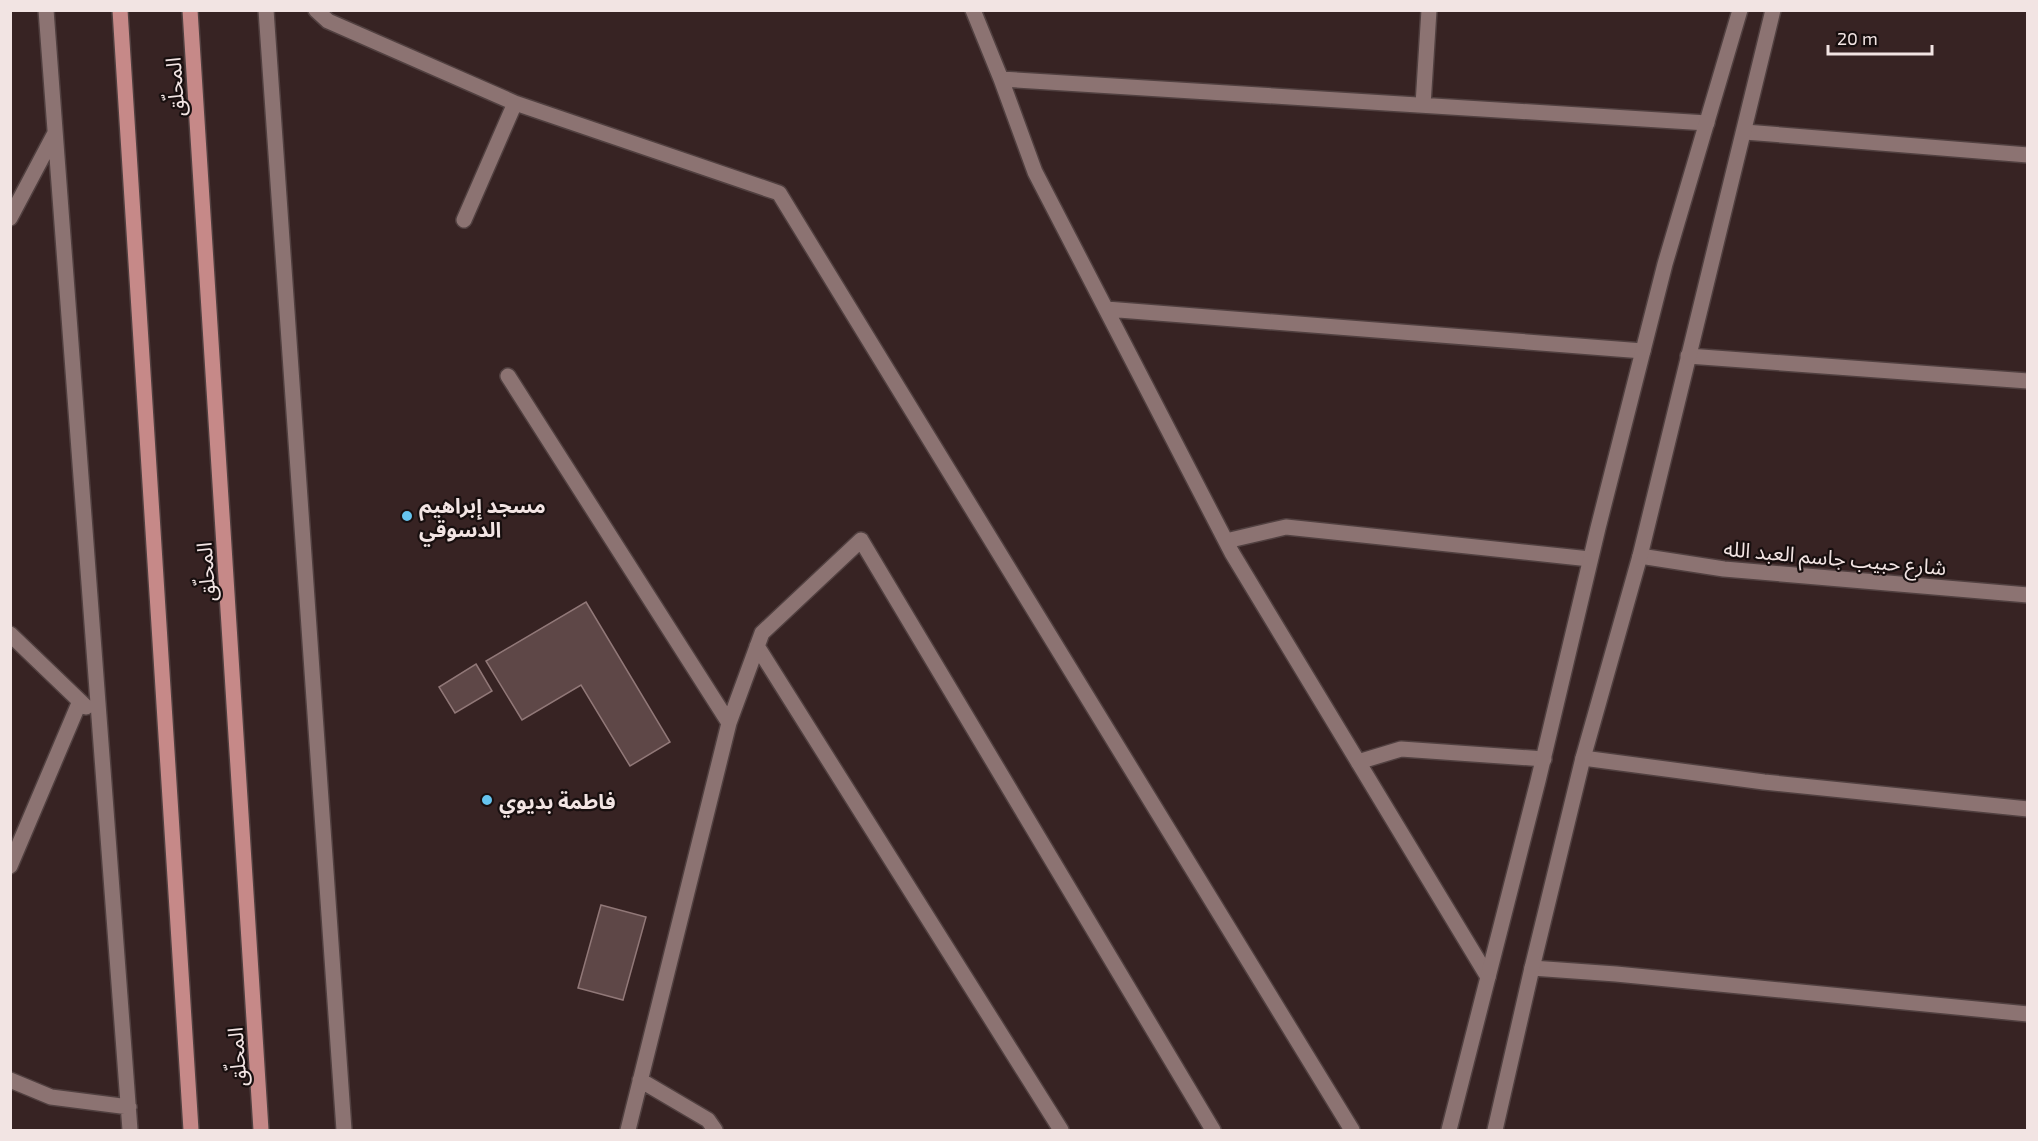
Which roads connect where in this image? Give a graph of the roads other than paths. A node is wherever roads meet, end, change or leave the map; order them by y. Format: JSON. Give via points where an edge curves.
{"nodes":[{"id":1,"x":46,"y":10,"type":"edge"},
{"id":2,"x":120,"y":10,"type":"edge"},
{"id":3,"x":190,"y":10,"type":"edge"},
{"id":4,"x":266,"y":10,"type":"edge"},
{"id":5,"x":973,"y":10,"type":"edge"},
{"id":6,"x":1429,"y":10,"type":"edge"},
{"id":7,"x":1740,"y":10,"type":"edge"},
{"id":8,"x":1773,"y":10,"type":"edge"},
{"id":9,"x":326,"y":14,"type":"edge"},
{"id":10,"x":1001,"y":79,"type":"junction"},
{"id":11,"x":515,"y":103,"type":"junction"},
{"id":12,"x":1423,"y":105,"type":"junction"},
{"id":13,"x":1707,"y":123,"type":"junction"},
{"id":14,"x":1745,"y":132,"type":"junction"},
{"id":15,"x":55,"y":133,"type":"junction"},
{"id":16,"x":2028,"y":155,"type":"edge"},
{"id":17,"x":10,"y":218,"type":"edge"},
{"id":18,"x":464,"y":220,"type":"dead end"},
{"id":19,"x":1106,"y":309,"type":"junction"},
{"id":20,"x":1643,"y":351,"type":"junction"},
{"id":21,"x":1688,"y":356,"type":"junction"},
{"id":22,"x":508,"y":376,"type":"dead end"},
{"id":23,"x":2028,"y":381,"type":"edge"},
{"id":24,"x":1226,"y":541,"type":"junction"},
{"id":25,"x":1640,"y":556,"type":"junction"},
{"id":26,"x":1590,"y":559,"type":"junction"},
{"id":27,"x":2028,"y":595,"type":"edge"},
{"id":28,"x":10,"y":634,"type":"edge"},
{"id":29,"x":758,"y":646,"type":"junction"},
{"id":30,"x":80,"y":701,"type":"junction"},
{"id":31,"x":99,"y":720,"type":"junction"},
{"id":32,"x":729,"y":723,"type":"junction"},
{"id":33,"x":1583,"y":758,"type":"junction"},
{"id":34,"x":1544,"y":759,"type":"junction"},
{"id":35,"x":1358,"y":762,"type":"junction"},
{"id":36,"x":2028,"y":808,"type":"edge"},
{"id":37,"x":10,"y":866,"type":"edge"},
{"id":38,"x":1532,"y":968,"type":"junction"},
{"id":39,"x":1488,"y":977,"type":"junction"},
{"id":40,"x":2028,"y":1014,"type":"edge"},
{"id":41,"x":10,"y":1080,"type":"edge"},
{"id":42,"x":640,"y":1080,"type":"junction"},
{"id":43,"x":129,"y":1107,"type":"junction"},
{"id":44,"x":130,"y":1131,"type":"edge"},
{"id":45,"x":191,"y":1131,"type":"edge"},
{"id":46,"x":261,"y":1131,"type":"edge"},
{"id":47,"x":345,"y":1131,"type":"edge"},
{"id":48,"x":628,"y":1131,"type":"edge"},
{"id":49,"x":715,"y":1131,"type":"edge"},
{"id":50,"x":1061,"y":1131,"type":"edge"},
{"id":51,"x":1213,"y":1131,"type":"edge"},
{"id":52,"x":1352,"y":1131,"type":"edge"},
{"id":53,"x":1449,"y":1131,"type":"edge"},
{"id":54,"x":1495,"y":1131,"type":"edge"}],
"edges":[{"from":1,"to":15,"type":"street"},
{"from":2,"to":45,"type":"main road"},
{"from":3,"to":46,"type":"main road","name":"المحلّق"},
{"from":4,"to":47,"type":"street"},
{"from":5,"to":10,"type":"street"},
{"from":6,"to":12,"type":"street"},
{"from":7,"to":13,"type":"street"},
{"from":8,"to":14,"type":"street"},
{"from":9,"to":11,"type":"street"},
{"from":10,"to":12,"type":"street"},
{"from":10,"to":19,"type":"street","via":[[1035,172]]},
{"from":11,"to":18,"type":"street"},
{"from":11,"to":52,"type":"street","via":[[779,193]]},
{"from":12,"to":13,"type":"street"},
{"from":13,"to":20,"type":"street"},
{"from":14,"to":16,"type":"street"},
{"from":14,"to":21,"type":"street"},
{"from":15,"to":17,"type":"street"},
{"from":15,"to":31,"type":"street"},
{"from":19,"to":20,"type":"street"},
{"from":19,"to":24,"type":"street"},
{"from":20,"to":26,"type":"street"},
{"from":21,"to":23,"type":"street"},
{"from":21,"to":25,"type":"street"},
{"from":22,"to":32,"type":"street"},
{"from":24,"to":26,"type":"street","via":[[1286,527]]},
{"from":24,"to":35,"type":"street"},
{"from":25,"to":27,"type":"street","name":"شارع حبيب جاسم العبد الله","via":[[1725,569]]},
{"from":25,"to":33,"type":"street"},
{"from":26,"to":34,"type":"street"},
{"from":28,"to":30,"type":"street"},
{"from":29,"to":32,"type":"street"},
{"from":29,"to":50,"type":"street"},
{"from":29,"to":51,"type":"street","via":[[762,633],[861,540]]},
{"from":30,"to":31,"type":"street"},
{"from":30,"to":37,"type":"street"},
{"from":31,"to":43,"type":"street"},
{"from":32,"to":42,"type":"street"},
{"from":33,"to":36,"type":"street","via":[[1764,782]]},
{"from":33,"to":38,"type":"street"},
{"from":34,"to":35,"type":"street","via":[[1401,749]]},
{"from":34,"to":39,"type":"street"},
{"from":35,"to":39,"type":"street"},
{"from":38,"to":40,"type":"street"},
{"from":38,"to":54,"type":"street"},
{"from":39,"to":53,"type":"street"},
{"from":41,"to":43,"type":"street","via":[[51,1097]]},
{"from":42,"to":48,"type":"street"},
{"from":42,"to":49,"type":"street","via":[[708,1120]]},
{"from":43,"to":44,"type":"street"}]}
